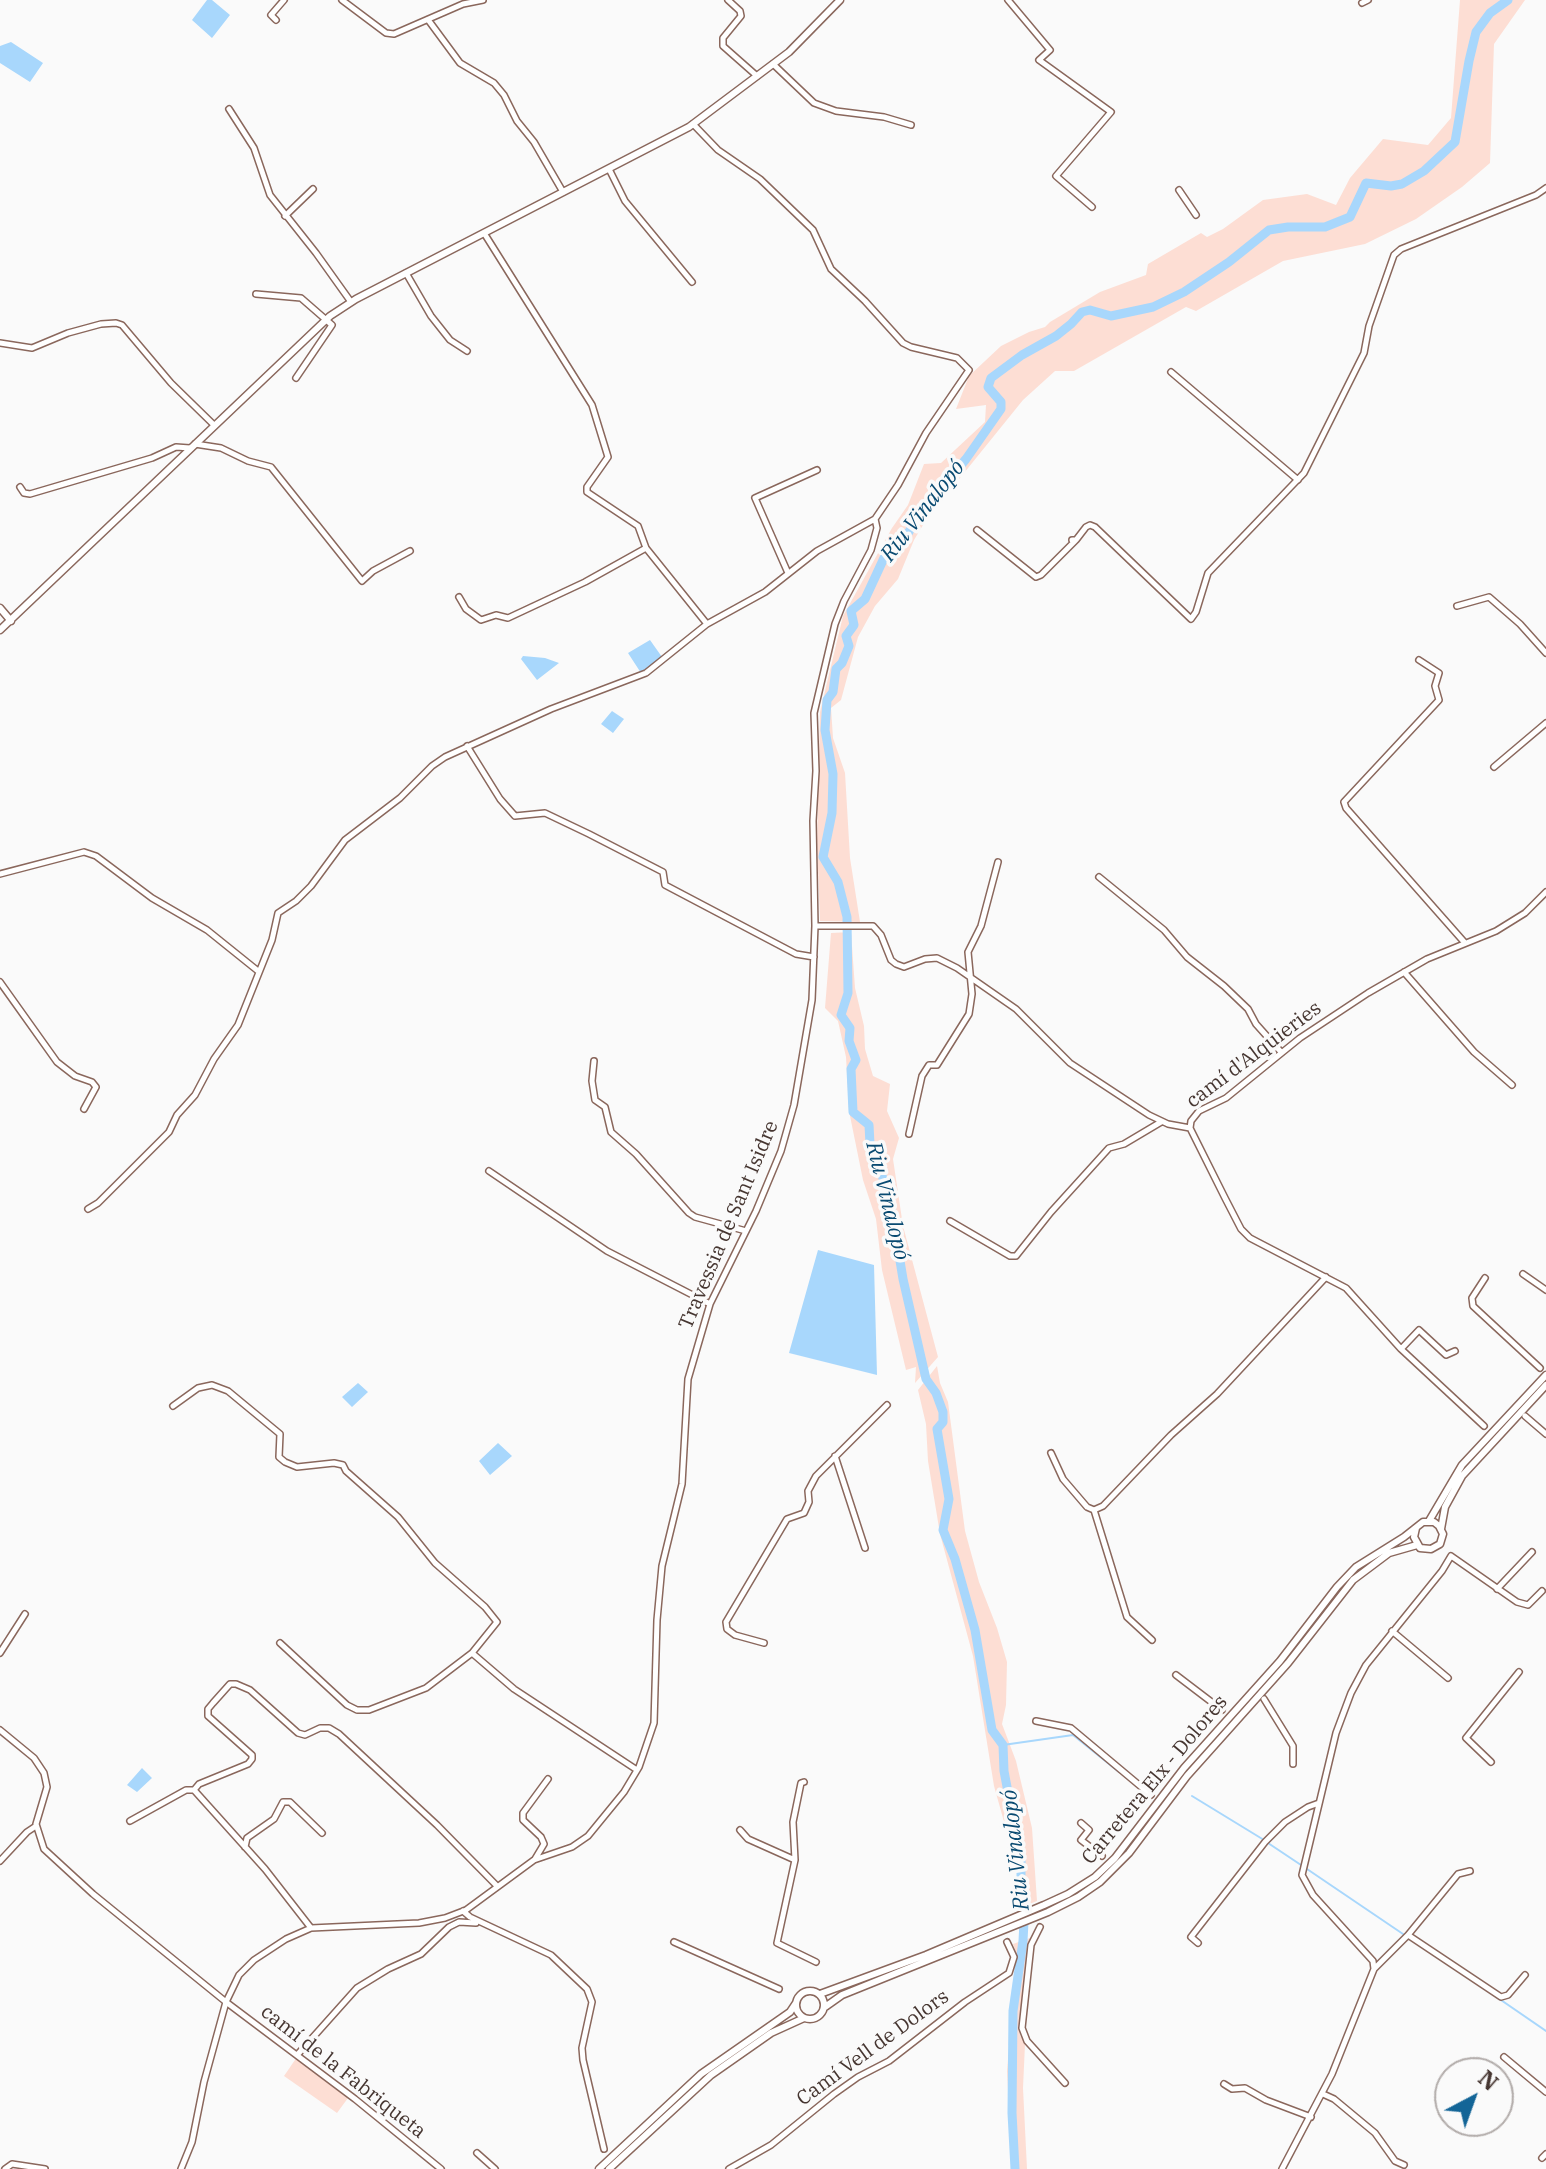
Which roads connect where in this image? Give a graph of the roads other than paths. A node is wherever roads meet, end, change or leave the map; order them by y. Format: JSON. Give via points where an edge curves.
{"nodes":[{"id":1,"x":284,"y":0,"type":"edge"},
{"id":2,"x":342,"y":0,"type":"edge"},
{"id":3,"x":483,"y":0,"type":"edge"},
{"id":4,"x":728,"y":0,"type":"edge"},
{"id":5,"x":840,"y":0,"type":"edge"},
{"id":6,"x":1008,"y":0,"type":"edge"},
{"id":7,"x":276,"y":20,"type":"dead end"},
{"id":8,"x":429,"y":21,"type":"junction"},
{"id":9,"x":773,"y":64,"type":"junction"},
{"id":10,"x":757,"y":76,"type":"junction"},
{"id":11,"x":229,"y":109,"type":"dead end"},
{"id":12,"x":693,"y":124,"type":"junction"},
{"id":13,"x":911,"y":125,"type":"dead end"},
{"id":14,"x":609,"y":169,"type":"junction"},
{"id":15,"x":1546,"y":188,"type":"edge"},
{"id":16,"x":313,"y":189,"type":"dead end"},
{"id":17,"x":1179,"y":190,"type":"dead end"},
{"id":18,"x":563,"y":192,"type":"junction"},
{"id":19,"x":1092,"y":207,"type":"dead end"},
{"id":20,"x":1196,"y":215,"type":"dead end"},
{"id":21,"x":285,"y":216,"type":"junction"},
{"id":22,"x":483,"y":233,"type":"junction"},
{"id":23,"x":406,"y":273,"type":"junction"},
{"id":24,"x":692,"y":282,"type":"dead end"},
{"id":25,"x":256,"y":294,"type":"dead end"},
{"id":26,"x":351,"y":302,"type":"junction"},
{"id":27,"x":327,"y":319,"type":"junction"},
{"id":28,"x":0,"y":343,"type":"edge"},
{"id":29,"x":467,"y":351,"type":"dead end"},
{"id":30,"x":1171,"y":372,"type":"dead end"},
{"id":31,"x":296,"y":378,"type":"dead end"},
{"id":32,"x":214,"y":425,"type":"junction"},
{"id":33,"x":192,"y":446,"type":"junction"},
{"id":34,"x":817,"y":470,"type":"dead end"},
{"id":35,"x":1298,"y":480,"type":"junction"},
{"id":36,"x":20,"y":487,"type":"dead end"},
{"id":37,"x":875,"y":519,"type":"junction"},
{"id":38,"x":977,"y":530,"type":"dead end"},
{"id":39,"x":646,"y":548,"type":"junction"},
{"id":40,"x":410,"y":551,"type":"dead end"},
{"id":41,"x":788,"y":573,"type":"junction"},
{"id":42,"x":459,"y":597,"type":"dead end"},
{"id":43,"x":1457,"y":606,"type":"dead end"},
{"id":44,"x":0,"y":608,"type":"edge"},
{"id":45,"x":11,"y":621,"type":"junction"},
{"id":46,"x":707,"y":624,"type":"junction"},
{"id":47,"x":0,"y":630,"type":"edge"},
{"id":48,"x":1546,"y":653,"type":"edge"},
{"id":49,"x":1419,"y":660,"type":"dead end"},
{"id":50,"x":1546,"y":723,"type":"edge"},
{"id":51,"x":467,"y":746,"type":"junction"},
{"id":52,"x":1494,"y":767,"type":"dead end"},
{"id":53,"x":998,"y":862,"type":"dead end"},
{"id":54,"x":0,"y":874,"type":"edge"},
{"id":55,"x":1099,"y":877,"type":"dead end"},
{"id":56,"x":1546,"y":892,"type":"edge"},
{"id":57,"x":815,"y":926,"type":"junction"},
{"id":58,"x":1465,"y":943,"type":"junction"},
{"id":59,"x":814,"y":957,"type":"junction"},
{"id":60,"x":258,"y":971,"type":"junction"},
{"id":61,"x":1404,"y":972,"type":"junction"},
{"id":62,"x":969,"y":977,"type":"junction"},
{"id":63,"x":0,"y":982,"type":"edge"},
{"id":64,"x":1281,"y":1052,"type":"junction"},
{"id":65,"x":594,"y":1061,"type":"dead end"},
{"id":66,"x":1512,"y":1085,"type":"dead end"},
{"id":67,"x":84,"y":1109,"type":"dead end"},
{"id":68,"x":1161,"y":1121,"type":"junction"},
{"id":69,"x":1190,"y":1128,"type":"junction"},
{"id":70,"x":909,"y":1134,"type":"dead end"},
{"id":71,"x":489,"y":1171,"type":"dead end"},
{"id":72,"x":88,"y":1209,"type":"dead end"},
{"id":73,"x":950,"y":1221,"type":"dead end"},
{"id":74,"x":746,"y":1231,"type":"junction"},
{"id":75,"x":1523,"y":1274,"type":"dead end"},
{"id":76,"x":1326,"y":1276,"type":"junction"},
{"id":77,"x":1485,"y":1278,"type":"dead end"},
{"id":78,"x":1546,"y":1290,"type":"edge"},
{"id":79,"x":710,"y":1304,"type":"junction"},
{"id":80,"x":1401,"y":1349,"type":"junction"},
{"id":81,"x":1455,"y":1351,"type":"dead end"},
{"id":82,"x":1540,"y":1368,"type":"dead end"},
{"id":83,"x":1546,"y":1375,"type":"edge"},
{"id":84,"x":1546,"y":1385,"type":"edge"},
{"id":85,"x":887,"y":1405,"type":"dead end"},
{"id":86,"x":173,"y":1406,"type":"dead end"},
{"id":87,"x":1525,"y":1416,"type":"dead end"},
{"id":88,"x":1484,"y":1426,"type":"dead end"},
{"id":89,"x":1546,"y":1434,"type":"edge"},
{"id":90,"x":1051,"y":1453,"type":"dead end"},
{"id":91,"x":835,"y":1456,"type":"junction"},
{"id":92,"x":1094,"y":1510,"type":"junction"},
{"id":93,"x":1429,"y":1521,"type":"junction"},
{"id":94,"x":1416,"y":1528,"type":"junction"},
{"id":95,"x":1441,"y":1529,"type":"junction"},
{"id":96,"x":1417,"y":1545,"type":"junction"},
{"id":97,"x":865,"y":1548,"type":"dead end"},
{"id":98,"x":1532,"y":1552,"type":"dead end"},
{"id":99,"x":1497,"y":1589,"type":"junction"},
{"id":100,"x":1542,"y":1591,"type":"dead end"},
{"id":101,"x":25,"y":1614,"type":"dead end"},
{"id":102,"x":1392,"y":1631,"type":"junction"},
{"id":103,"x":1152,"y":1640,"type":"dead end"},
{"id":104,"x":280,"y":1643,"type":"dead end"},
{"id":105,"x":764,"y":1643,"type":"dead end"},
{"id":106,"x":0,"y":1653,"type":"edge"},
{"id":107,"x":472,"y":1653,"type":"junction"},
{"id":108,"x":1519,"y":1672,"type":"dead end"},
{"id":109,"x":1176,"y":1675,"type":"dead end"},
{"id":110,"x":1448,"y":1678,"type":"dead end"},
{"id":111,"x":1264,"y":1699,"type":"dead end"},
{"id":112,"x":1222,"y":1710,"type":"dead end"},
{"id":113,"x":1036,"y":1721,"type":"dead end"},
{"id":114,"x":0,"y":1730,"type":"edge"},
{"id":115,"x":1491,"y":1762,"type":"dead end"},
{"id":116,"x":1293,"y":1764,"type":"dead end"},
{"id":117,"x":637,"y":1770,"type":"junction"},
{"id":118,"x":548,"y":1779,"type":"dead end"},
{"id":119,"x":804,"y":1782,"type":"dead end"},
{"id":120,"x":194,"y":1790,"type":"junction"},
{"id":121,"x":1151,"y":1795,"type":"dead end"},
{"id":122,"x":1319,"y":1803,"type":"junction"},
{"id":123,"x":130,"y":1821,"type":"dead end"},
{"id":124,"x":1081,"y":1823,"type":"dead end"},
{"id":125,"x":36,"y":1826,"type":"junction"},
{"id":126,"x":740,"y":1830,"type":"dead end"},
{"id":127,"x":29,"y":1831,"type":"junction"},
{"id":128,"x":322,"y":1833,"type":"dead end"},
{"id":129,"x":39,"y":1838,"type":"junction"},
{"id":130,"x":245,"y":1847,"type":"junction"},
{"id":131,"x":1102,"y":1856,"type":"dead end"},
{"id":132,"x":534,"y":1860,"type":"junction"},
{"id":133,"x":795,"y":1860,"type":"junction"},
{"id":134,"x":0,"y":1861,"type":"edge"},
{"id":135,"x":1470,"y":1871,"type":"dead end"},
{"id":136,"x":497,"y":1886,"type":"junction"},
{"id":137,"x":1046,"y":1909,"type":"junction"},
{"id":138,"x":463,"y":1911,"type":"junction"},
{"id":139,"x":489,"y":1926,"type":"junction"},
{"id":140,"x":1005,"y":1926,"type":"junction"},
{"id":141,"x":1040,"y":1927,"type":"dead end"},
{"id":142,"x":311,"y":1928,"type":"junction"},
{"id":143,"x":1408,"y":1935,"type":"junction"},
{"id":144,"x":674,"y":1942,"type":"dead end"},
{"id":145,"x":1007,"y":1942,"type":"dead end"},
{"id":146,"x":1198,"y":1943,"type":"dead end"},
{"id":147,"x":816,"y":1962,"type":"dead end"},
{"id":148,"x":1374,"y":1969,"type":"junction"},
{"id":149,"x":1525,"y":1975,"type":"dead end"},
{"id":150,"x":779,"y":1989,"type":"dead end"},
{"id":151,"x":820,"y":1994,"type":"junction"},
{"id":152,"x":226,"y":2002,"type":"junction"},
{"id":153,"x":796,"y":2003,"type":"junction"},
{"id":154,"x":825,"y":2007,"type":"junction"},
{"id":155,"x":804,"y":2018,"type":"junction"},
{"id":156,"x":298,"y":2054,"type":"junction"},
{"id":157,"x":1514,"y":2065,"type":"edge"},
{"id":158,"x":1065,"y":2083,"type":"dead end"},
{"id":159,"x":1224,"y":2084,"type":"dead end"},
{"id":160,"x":1546,"y":2092,"type":"edge"},
{"id":161,"x":1323,"y":2094,"type":"junction"},
{"id":162,"x":1311,"y":2117,"type":"junction"},
{"id":163,"x":604,"y":2149,"type":"dead end"},
{"id":164,"x":477,"y":2153,"type":"dead end"},
{"id":165,"x":1404,"y":2165,"type":"dead end"},
{"id":166,"x":3,"y":2168,"type":"edge"},
{"id":167,"x":45,"y":2169,"type":"edge"},
{"id":168,"x":181,"y":2169,"type":"edge"},
{"id":169,"x":441,"y":2169,"type":"edge"},
{"id":170,"x":495,"y":2169,"type":"edge"},
{"id":171,"x":599,"y":2169,"type":"edge"},
{"id":172,"x":609,"y":2169,"type":"edge"},
{"id":173,"x":729,"y":2169,"type":"edge"},
{"id":174,"x":1282,"y":2169,"type":"edge"}],
"edges":[{"from":1,"to":7,"type":"street","via":[[271,15]]},
{"from":2,"to":8,"type":"street","via":[[386,33]]},
{"from":3,"to":8,"type":"street"},
{"from":4,"to":10,"type":"street","via":[[741,16],[723,38],[723,46]]},
{"from":5,"to":9,"type":"main road"},
{"from":6,"to":19,"type":"street","via":[[1050,50],[1039,60],[1111,112],[1056,176]]},
{"from":8,"to":18,"type":"street","via":[[460,63],[504,95]]},
{"from":9,"to":10,"type":"main road"},
{"from":9,"to":13,"type":"street","via":[[814,103]]},
{"from":10,"to":12,"type":"main road"},
{"from":11,"to":21,"type":"street","via":[[254,148],[270,195]]},
{"from":12,"to":14,"type":"main road"},
{"from":12,"to":37,"type":"street","name":"Travessia de Sant Isidre","via":[[813,230],[831,269],[903,343],[957,358],[969,370]]},
{"from":14,"to":18,"type":"main road"},
{"from":14,"to":24,"type":"street","via":[[625,201]]},
{"from":15,"to":35,"type":"street","via":[[1394,255],[1364,353]]},
{"from":16,"to":21,"type":"street"},
{"from":17,"to":20,"type":"street"},
{"from":18,"to":22,"type":"main road"},
{"from":21,"to":26,"type":"street"},
{"from":22,"to":23,"type":"main road"},
{"from":22,"to":39,"type":"street","via":[[592,405],[608,457],[587,492],[638,526]]},
{"from":23,"to":26,"type":"main road"},
{"from":23,"to":29,"type":"street","via":[[431,316]]},
{"from":25,"to":27,"type":"street","via":[[301,298]]},
{"from":26,"to":27,"type":"main road"},
{"from":27,"to":31,"type":"street","via":[[332,325]]},
{"from":27,"to":32,"type":"main road"},
{"from":28,"to":32,"type":"street","via":[[32,348],[101,324],[122,325]]},
{"from":30,"to":35,"type":"street"},
{"from":32,"to":33,"type":"main road"},
{"from":33,"to":36,"type":"street","via":[[30,494]]},
{"from":33,"to":40,"type":"street","via":[[221,448],[271,467],[362,581]]},
{"from":33,"to":45,"type":"main road"},
{"from":34,"to":41,"type":"street","via":[[755,498]]},
{"from":35,"to":38,"type":"street","via":[[1208,573],[1191,619],[1095,527],[1086,527],[1036,577]]},
{"from":37,"to":41,"type":"street"},
{"from":37,"to":57,"type":"street","name":"Travessia de Sant Isidre","via":[[871,550],[835,624],[814,713]]},
{"from":39,"to":42,"type":"street","via":[[508,618],[481,620]]},
{"from":39,"to":46,"type":"street"},
{"from":41,"to":46,"type":"street"},
{"from":43,"to":48,"type":"street","via":[[1489,597]]},
{"from":44,"to":45,"type":"main road"},
{"from":45,"to":47,"type":"main road"},
{"from":46,"to":51,"type":"street","via":[[646,673]]},
{"from":49,"to":58,"type":"street","via":[[1439,673],[1439,700],[1344,802]]},
{"from":50,"to":52,"type":"street"},
{"from":51,"to":59,"type":"street","via":[[515,816],[545,813],[663,872],[665,885],[796,954]]},
{"from":51,"to":60,"type":"street","via":[[432,766],[336,849],[311,886],[278,913]]},
{"from":53,"to":62,"type":"street","via":[[981,926],[968,952]]},
{"from":54,"to":60,"type":"street","via":[[84,852],[96,856]]},
{"from":55,"to":64,"type":"street","via":[[1248,1009]]},
{"from":56,"to":58,"type":"street","name":"camí d'Alquieries","via":[[1525,913]]},
{"from":57,"to":59,"type":"street","name":"Travessia de Sant Isidre"},
{"from":57,"to":62,"type":"street","via":[[873,926],[896,964],[904,967],[937,958]]},
{"from":58,"to":61,"type":"street","name":"camí d'Alquieries"},
{"from":59,"to":74,"type":"street","name":"Travessia de Sant Isidre","via":[[794,1105],[781,1151]]},
{"from":60,"to":72,"type":"street","via":[[238,1025],[169,1132]]},
{"from":61,"to":64,"type":"street","name":"camí d'Alquieries"},
{"from":61,"to":66,"type":"street","via":[[1474,1052]]},
{"from":62,"to":68,"type":"street","via":[[1016,1009],[1063,1059]]},
{"from":62,"to":70,"type":"street","via":[[969,1014],[937,1065],[929,1065],[922,1076]]},
{"from":63,"to":67,"type":"street","via":[[57,1062],[96,1087]]},
{"from":64,"to":69,"type":"street","name":"camí d'Alquieries","via":[[1226,1098],[1199,1111]]},
{"from":65,"to":74,"type":"street","via":[[595,1100],[605,1107],[611,1132],[689,1213]]},
{"from":68,"to":69,"type":"street"},
{"from":68,"to":73,"type":"street","via":[[1109,1148],[1016,1256]]},
{"from":69,"to":76,"type":"street","name":"camí d'Alquieries","via":[[1241,1229],[1260,1246]]},
{"from":71,"to":79,"type":"street","via":[[607,1251]]},
{"from":74,"to":79,"type":"street","name":"Travessia de Sant Isidre"},
{"from":75,"to":78,"type":"street"},
{"from":76,"to":80,"type":"street","name":"camí d'Alquieries","via":[[1346,1288]]},
{"from":76,"to":92,"type":"street","via":[[1217,1394]]},
{"from":77,"to":82,"type":"street","via":[[1472,1298],[1473,1306]]},
{"from":79,"to":117,"type":"street","name":"Travessia de Sant Isidre","via":[[688,1379],[682,1484],[662,1566],[654,1723]]},
{"from":80,"to":81,"type":"street","via":[[1419,1330],[1446,1355]]},
{"from":80,"to":88,"type":"street","name":"camí d'Alquieries"},
{"from":83,"to":93,"type":"main road","via":[[1462,1465]]},
{"from":84,"to":95,"type":"main road","via":[[1462,1476],[1445,1507]]},
{"from":85,"to":91,"type":"street"},
{"from":86,"to":107,"type":"street","via":[[212,1385],[228,1391],[280,1434],[279,1457],[285,1462],[297,1467],[343,1465],[497,1622]]},
{"from":87,"to":89,"type":"street"},
{"from":90,"to":92,"type":"street","via":[[1063,1479]]},
{"from":91,"to":97,"type":"street"},
{"from":91,"to":105,"type":"street","via":[[816,1476],[804,1513],[787,1519],[726,1622],[735,1635]]},
{"from":92,"to":103,"type":"street","via":[[1127,1617]]},
{"from":93,"to":94,"type":"main road"},
{"from":93,"to":95,"type":"main road"},
{"from":94,"to":96,"type":"main road"},
{"from":94,"to":137,"type":"main road","name":"Carretera Elx - Dolores","via":[[1347,1576],[1109,1864]]},
{"from":95,"to":96,"type":"main road","via":[[1437,1547]]},
{"from":96,"to":137,"type":"main road","name":"Carretera Elx - Dolores","via":[[1389,1553],[1353,1580],[1119,1864],[1090,1889]]},
{"from":98,"to":99,"type":"street"},
{"from":99,"to":100,"type":"street","via":[[1528,1605]]},
{"from":99,"to":102,"type":"street","via":[[1451,1556]]},
{"from":101,"to":106,"type":"street"},
{"from":102,"to":110,"type":"street"},
{"from":102,"to":122,"type":"street","via":[[1366,1665],[1341,1715]]},
{"from":104,"to":107,"type":"street","via":[[357,1710],[426,1688]]},
{"from":107,"to":117,"type":"street","via":[[514,1689]]},
{"from":108,"to":115,"type":"street","via":[[1466,1738]]},
{"from":109,"to":112,"type":"street"},
{"from":111,"to":116,"type":"street","via":[[1293,1746]]},
{"from":113,"to":121,"type":"street","via":[[1071,1728]]},
{"from":114,"to":125,"type":"street","via":[[44,1773],[47,1787]]},
{"from":117,"to":132,"type":"street","name":"Travessia de Sant Isidre","via":[[588,1836]]},
{"from":118,"to":132,"type":"street","via":[[523,1813],[544,1844]]},
{"from":119,"to":133,"type":"street","via":[[793,1822]]},
{"from":120,"to":123,"type":"street"},
{"from":120,"to":130,"type":"street"},
{"from":120,"to":136,"type":"street","via":[[252,1759],[208,1716],[213,1703],[236,1684],[298,1733],[329,1728],[339,1734]]},
{"from":122,"to":146,"type":"street","via":[[1285,1822],[1265,1842],[1191,1937]]},
{"from":122,"to":148,"type":"street","via":[[1303,1865],[1305,1883],[1365,1950]]},
{"from":124,"to":131,"type":"street","via":[[1089,1830],[1081,1840]]},
{"from":125,"to":127,"type":"street"},
{"from":125,"to":129,"type":"street"},
{"from":126,"to":133,"type":"street","via":[[748,1839]]},
{"from":127,"to":129,"type":"street"},
{"from":127,"to":134,"type":"street"},
{"from":128,"to":130,"type":"street","via":[[290,1802],[283,1802],[274,1819],[247,1838]]},
{"from":129,"to":152,"type":"street","name":"camí de la Fabriqueta","via":[[44,1849],[93,1894]]},
{"from":130,"to":142,"type":"street"},
{"from":132,"to":136,"type":"street","name":"Travessia de Sant Isidre"},
{"from":133,"to":147,"type":"street","via":[[777,1943]]},
{"from":135,"to":143,"type":"street","via":[[1458,1874]]},
{"from":136,"to":138,"type":"street","name":"Travessia de Sant Isidre"},
{"from":137,"to":140,"type":"main road","name":"Carretera Elx - Dolores"},
{"from":138,"to":139,"type":"street"},
{"from":138,"to":142,"type":"street","name":"Travessia de Sant Isidre","via":[[419,1923]]},
{"from":139,"to":156,"type":"street","via":[[459,1922],[421,1954],[357,1988]]},
{"from":139,"to":163,"type":"street","via":[[551,1955],[587,1989],[592,2002],[583,2060]]},
{"from":140,"to":151,"type":"main road","name":"Carretera Elx - Dolores"},
{"from":140,"to":154,"type":"main road","name":"Carretera Elx - Dolores"},
{"from":141,"to":158,"type":"street","via":[[1031,1945],[1022,2028],[1027,2041]]},
{"from":142,"to":152,"type":"street","name":"Travessia de Sant Isidre","via":[[254,1960],[239,1975]]},
{"from":143,"to":148,"type":"street"},
{"from":143,"to":149,"type":"street","via":[[1501,1997]]},
{"from":144,"to":150,"type":"street"},
{"from":145,"to":173,"type":"street","name":"Camí Vell de Dolors","via":[[1014,1957],[1009,1973],[889,2061],[834,2094],[771,2145]]},
{"from":148,"to":161,"type":"street"},
{"from":151,"to":153,"type":"main road","via":[[803,1992]]},
{"from":151,"to":154,"type":"main road"},
{"from":152,"to":156,"type":"street","name":"camí de la Fabriqueta"},
{"from":152,"to":168,"type":"street","name":"Travessia de Sant Isidre"},
{"from":153,"to":155,"type":"main road"},
{"from":153,"to":171,"type":"main road","via":[[701,2074]]},
{"from":154,"to":155,"type":"main road","via":[[816,2018]]},
{"from":155,"to":172,"type":"main road","via":[[771,2033],[711,2075]]},
{"from":156,"to":169,"type":"street","name":"camí de la Fabriqueta"},
{"from":157,"to":160,"type":"street"},
{"from":159,"to":162,"type":"street"},
{"from":161,"to":162,"type":"street"},
{"from":161,"to":165,"type":"street","via":[[1375,2133]]},
{"from":162,"to":174,"type":"street"},
{"from":164,"to":170,"type":"street"},
{"from":166,"to":167,"type":"street","via":[[12,2164]]}]}
